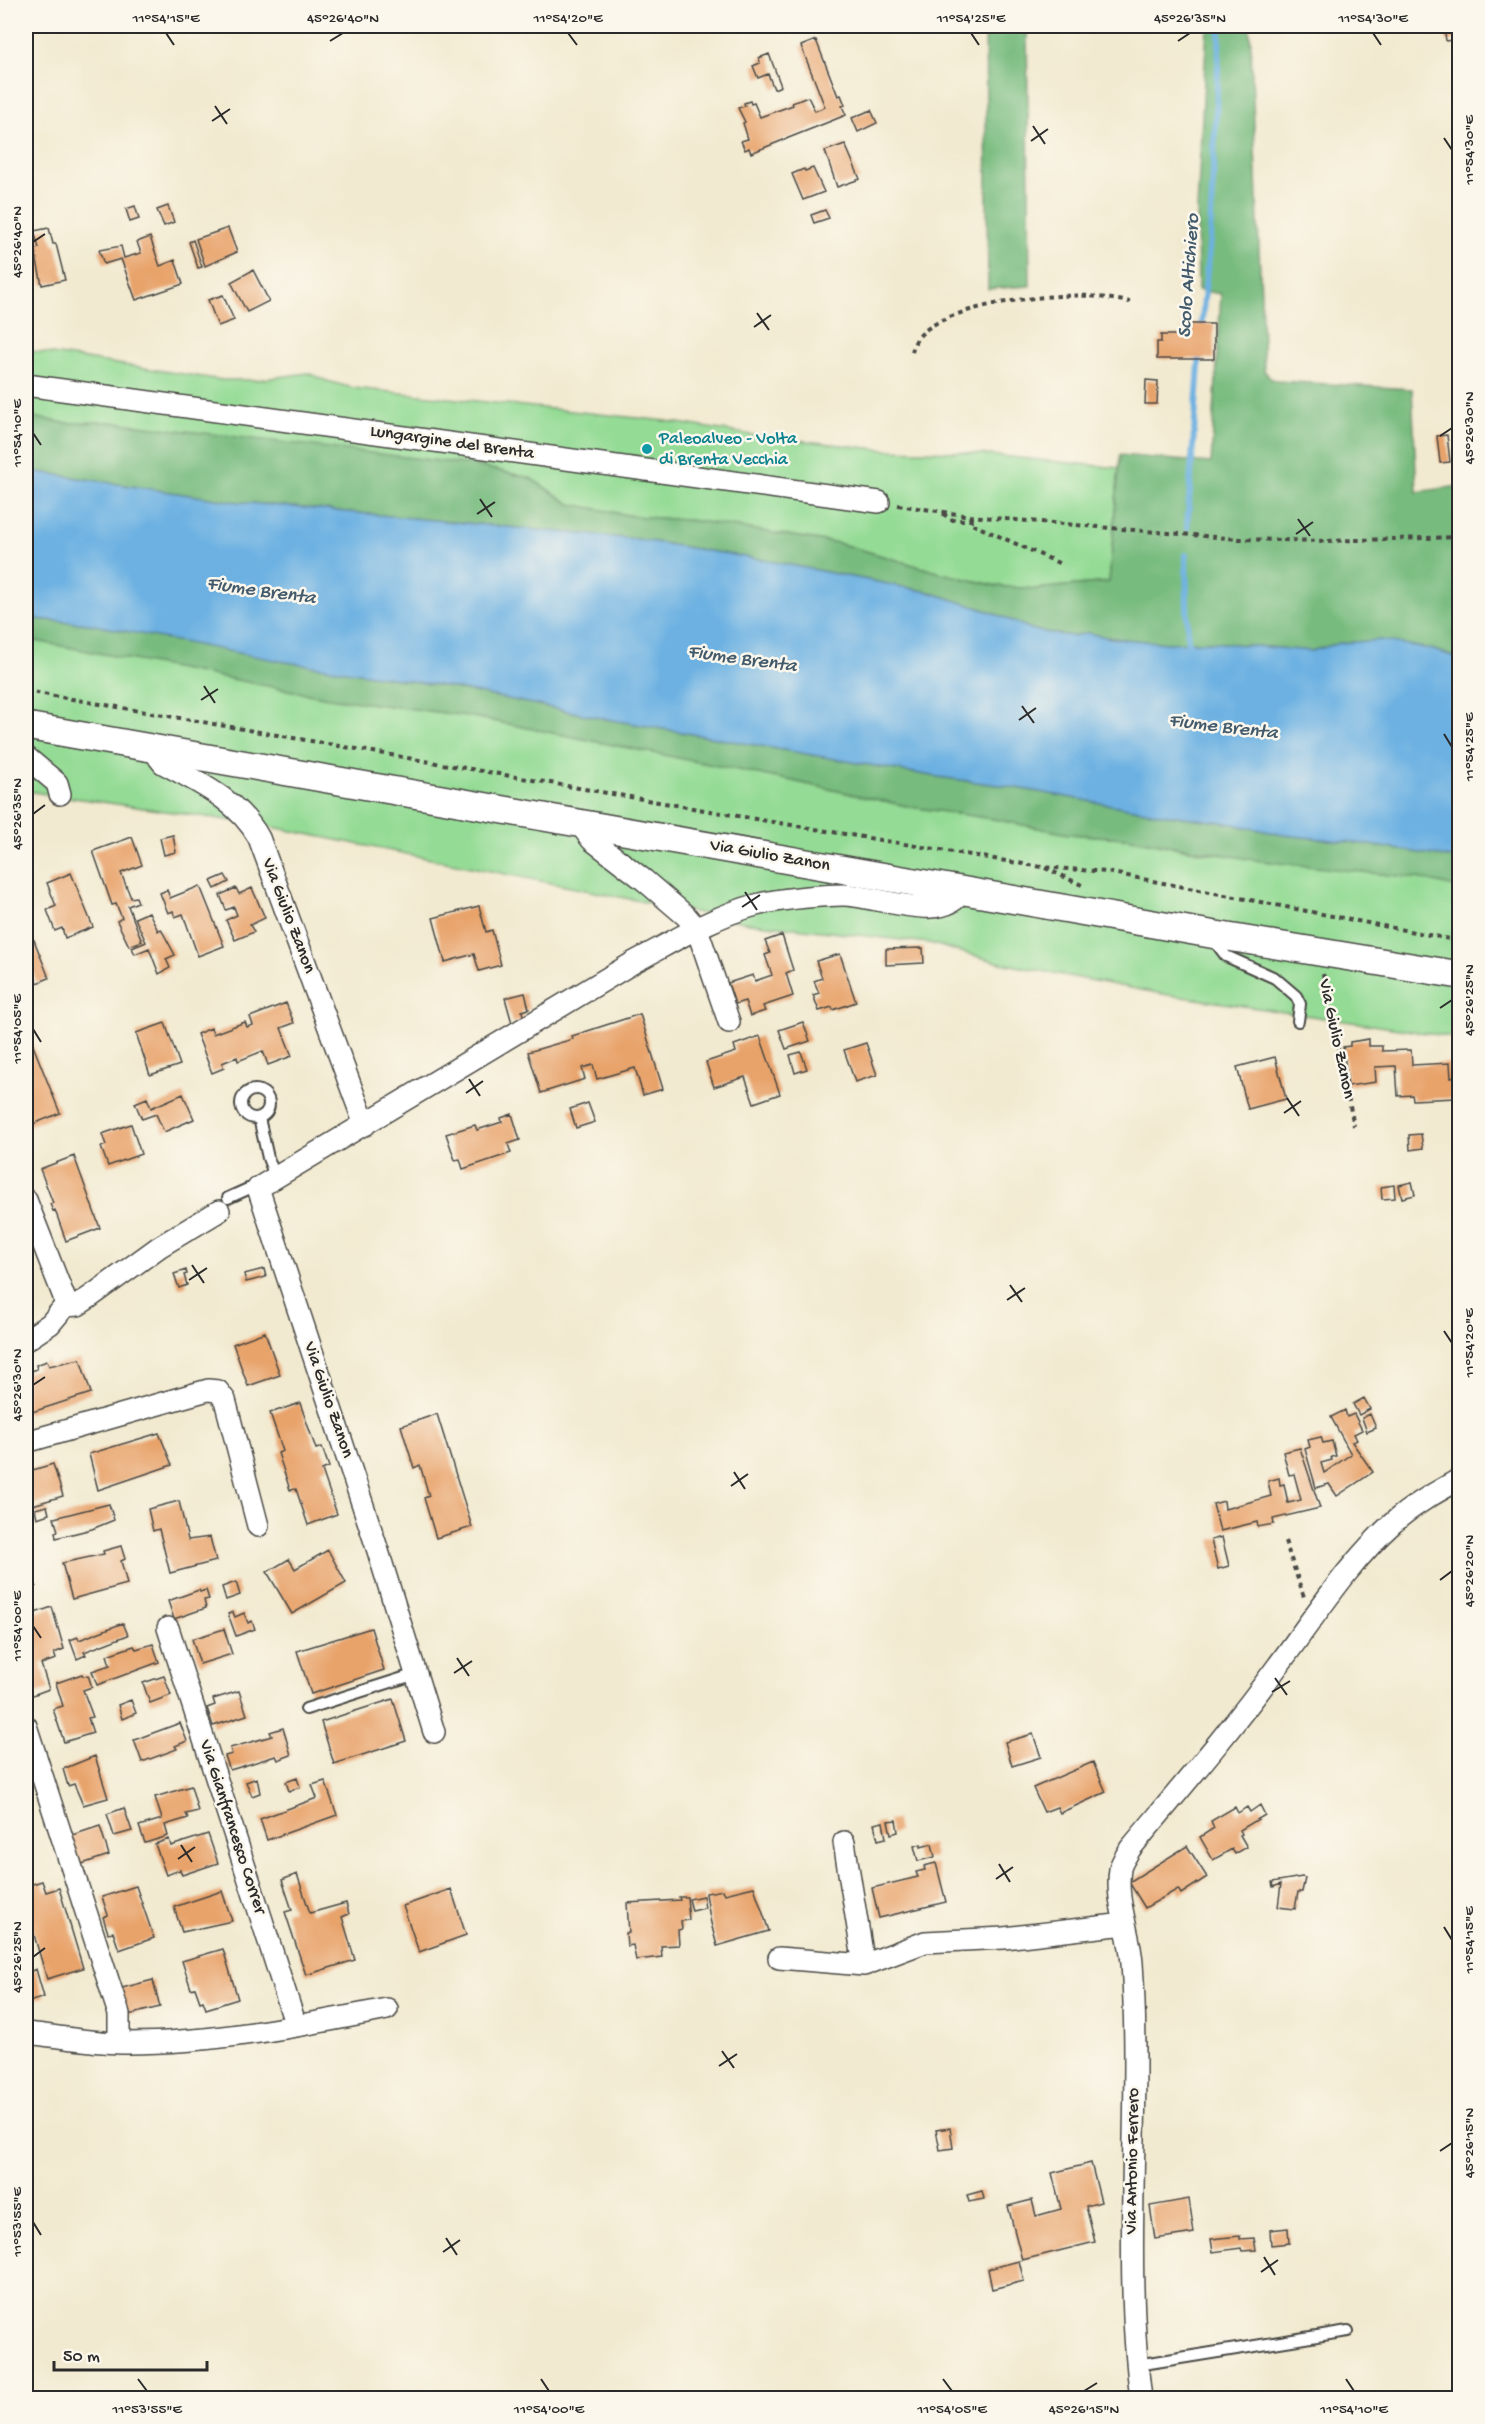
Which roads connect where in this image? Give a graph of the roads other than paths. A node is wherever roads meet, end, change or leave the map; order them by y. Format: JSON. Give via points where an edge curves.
{"nodes":[{"id":1,"x":26,"y":385,"type":"edge"},
{"id":2,"x":879,"y":502,"type":"road end"},
{"id":3,"x":26,"y":726,"type":"edge"},
{"id":4,"x":160,"y":750,"type":"junction"},
{"id":5,"x":26,"y":757,"type":"edge"},
{"id":6,"x":60,"y":794,"type":"dead end"},
{"id":7,"x":579,"y":823,"type":"junction"},
{"id":8,"x":962,"y":890,"type":"junction"},
{"id":9,"x":697,"y":929,"type":"junction"},
{"id":10,"x":1216,"y":935,"type":"junction"},
{"id":11,"x":1460,"y":975,"type":"edge"},
{"id":12,"x":1298,"y":1021,"type":"dead end"},
{"id":13,"x":729,"y":1022,"type":"dead end"},
{"id":14,"x":259,"y":1118,"type":"dead end"},
{"id":15,"x":365,"y":1125,"type":"junction"},
{"id":16,"x":267,"y":1182,"type":"junction"},
{"id":17,"x":26,"y":1200,"type":"edge"},
{"id":18,"x":223,"y":1205,"type":"joint"},
{"id":19,"x":64,"y":1306,"type":"junction"},
{"id":20,"x":26,"y":1340,"type":"edge"},
{"id":21,"x":26,"y":1442,"type":"edge"},
{"id":22,"x":1460,"y":1479,"type":"edge"},
{"id":23,"x":258,"y":1526,"type":"dead end"},
{"id":24,"x":168,"y":1628,"type":"dead end"},
{"id":25,"x":416,"y":1674,"type":"junction"},
{"id":26,"x":306,"y":1709,"type":"dead end"},
{"id":27,"x":26,"y":1726,"type":"edge"},
{"id":28,"x":434,"y":1732,"type":"dead end"},
{"id":29,"x":844,"y":1842,"type":"dead end"},
{"id":30,"x":1125,"y":1924,"type":"junction"},
{"id":31,"x":779,"y":1958,"type":"dead end"},
{"id":32,"x":864,"y":1965,"type":"junction"},
{"id":33,"x":387,"y":2009,"type":"dead end"},
{"id":34,"x":297,"y":2026,"type":"junction"},
{"id":35,"x":26,"y":2033,"type":"edge"},
{"id":36,"x":119,"y":2043,"type":"junction"},
{"id":37,"x":1348,"y":2331,"type":"dead end"},
{"id":38,"x":1137,"y":2365,"type":"junction"},
{"id":39,"x":1141,"y":2398,"type":"edge"}],
"edges":[{"from":1,"to":2,"type":"street","name":"Lungargine del Brenta"},
{"from":3,"to":4,"type":"street","name":"Via Giulio Zanon"},
{"from":4,"to":7,"type":"street","name":"Via Giulio Zanon"},
{"from":4,"to":15,"type":"street","name":"Via Giulio Zanon","via":[[163,763],[232,804],[255,831]]},
{"from":5,"to":6,"type":"street","via":[[57,783]]},
{"from":7,"to":8,"type":"street","name":"Via Giulio Zanon"},
{"from":7,"to":9,"type":"street","via":[[592,840],[671,903]]},
{"from":8,"to":9,"type":"street","name":"Via Giulio Zanon","via":[[952,902],[921,909],[843,895],[772,902],[754,905]]},
{"from":8,"to":10,"type":"street","name":"Via Giulio Zanon"},
{"from":9,"to":13,"type":"street"},
{"from":9,"to":15,"type":"street","name":"Via Giulio Zanon","via":[[636,961]]},
{"from":10,"to":11,"type":"street","name":"Via Giulio Zanon"},
{"from":10,"to":12,"type":"lane","name":"Via Giulio Zanon","via":[[1217,945],[1226,956],[1275,978],[1296,996],[1300,1004]]},
{"from":14,"to":16,"type":"lane","via":[[268,1158]]},
{"from":15,"to":16,"type":"street","name":"Via Giulio Zanon"},
{"from":16,"to":18,"type":"lane"},
{"from":16,"to":25,"type":"street","name":"Via Giulio Zanon"},
{"from":17,"to":19,"type":"street","via":[[64,1297]]},
{"from":18,"to":19,"type":"street","via":[[78,1305]]},
{"from":19,"to":20,"type":"street","via":[[50,1324]]},
{"from":21,"to":23,"type":"street","via":[[208,1390],[218,1391],[225,1400]]},
{"from":22,"to":30,"type":"street","name":"Via Antonio Ferrero","via":[[1394,1522],[1311,1618],[1270,1676],[1130,1849],[1120,1867]]},
{"from":24,"to":34,"type":"street","name":"Via Gianfrancesco Correr"},
{"from":25,"to":26,"type":"lane"},
{"from":25,"to":28,"type":"street","name":"Via Giulio Zanon"},
{"from":27,"to":36,"type":"street","via":[[119,2014]]},
{"from":29,"to":32,"type":"street"},
{"from":30,"to":32,"type":"street","via":[[1004,1938],[925,1942]]},
{"from":30,"to":38,"type":"street","name":"Via Antonio Ferrero","via":[[1135,2009],[1132,2260]]},
{"from":31,"to":32,"type":"street"},
{"from":33,"to":34,"type":"street"},
{"from":34,"to":36,"type":"street","via":[[180,2041]]},
{"from":35,"to":36,"type":"street"},
{"from":37,"to":38,"type":"lane"},
{"from":38,"to":39,"type":"street","name":"Via Antonio Ferrero"}]}
